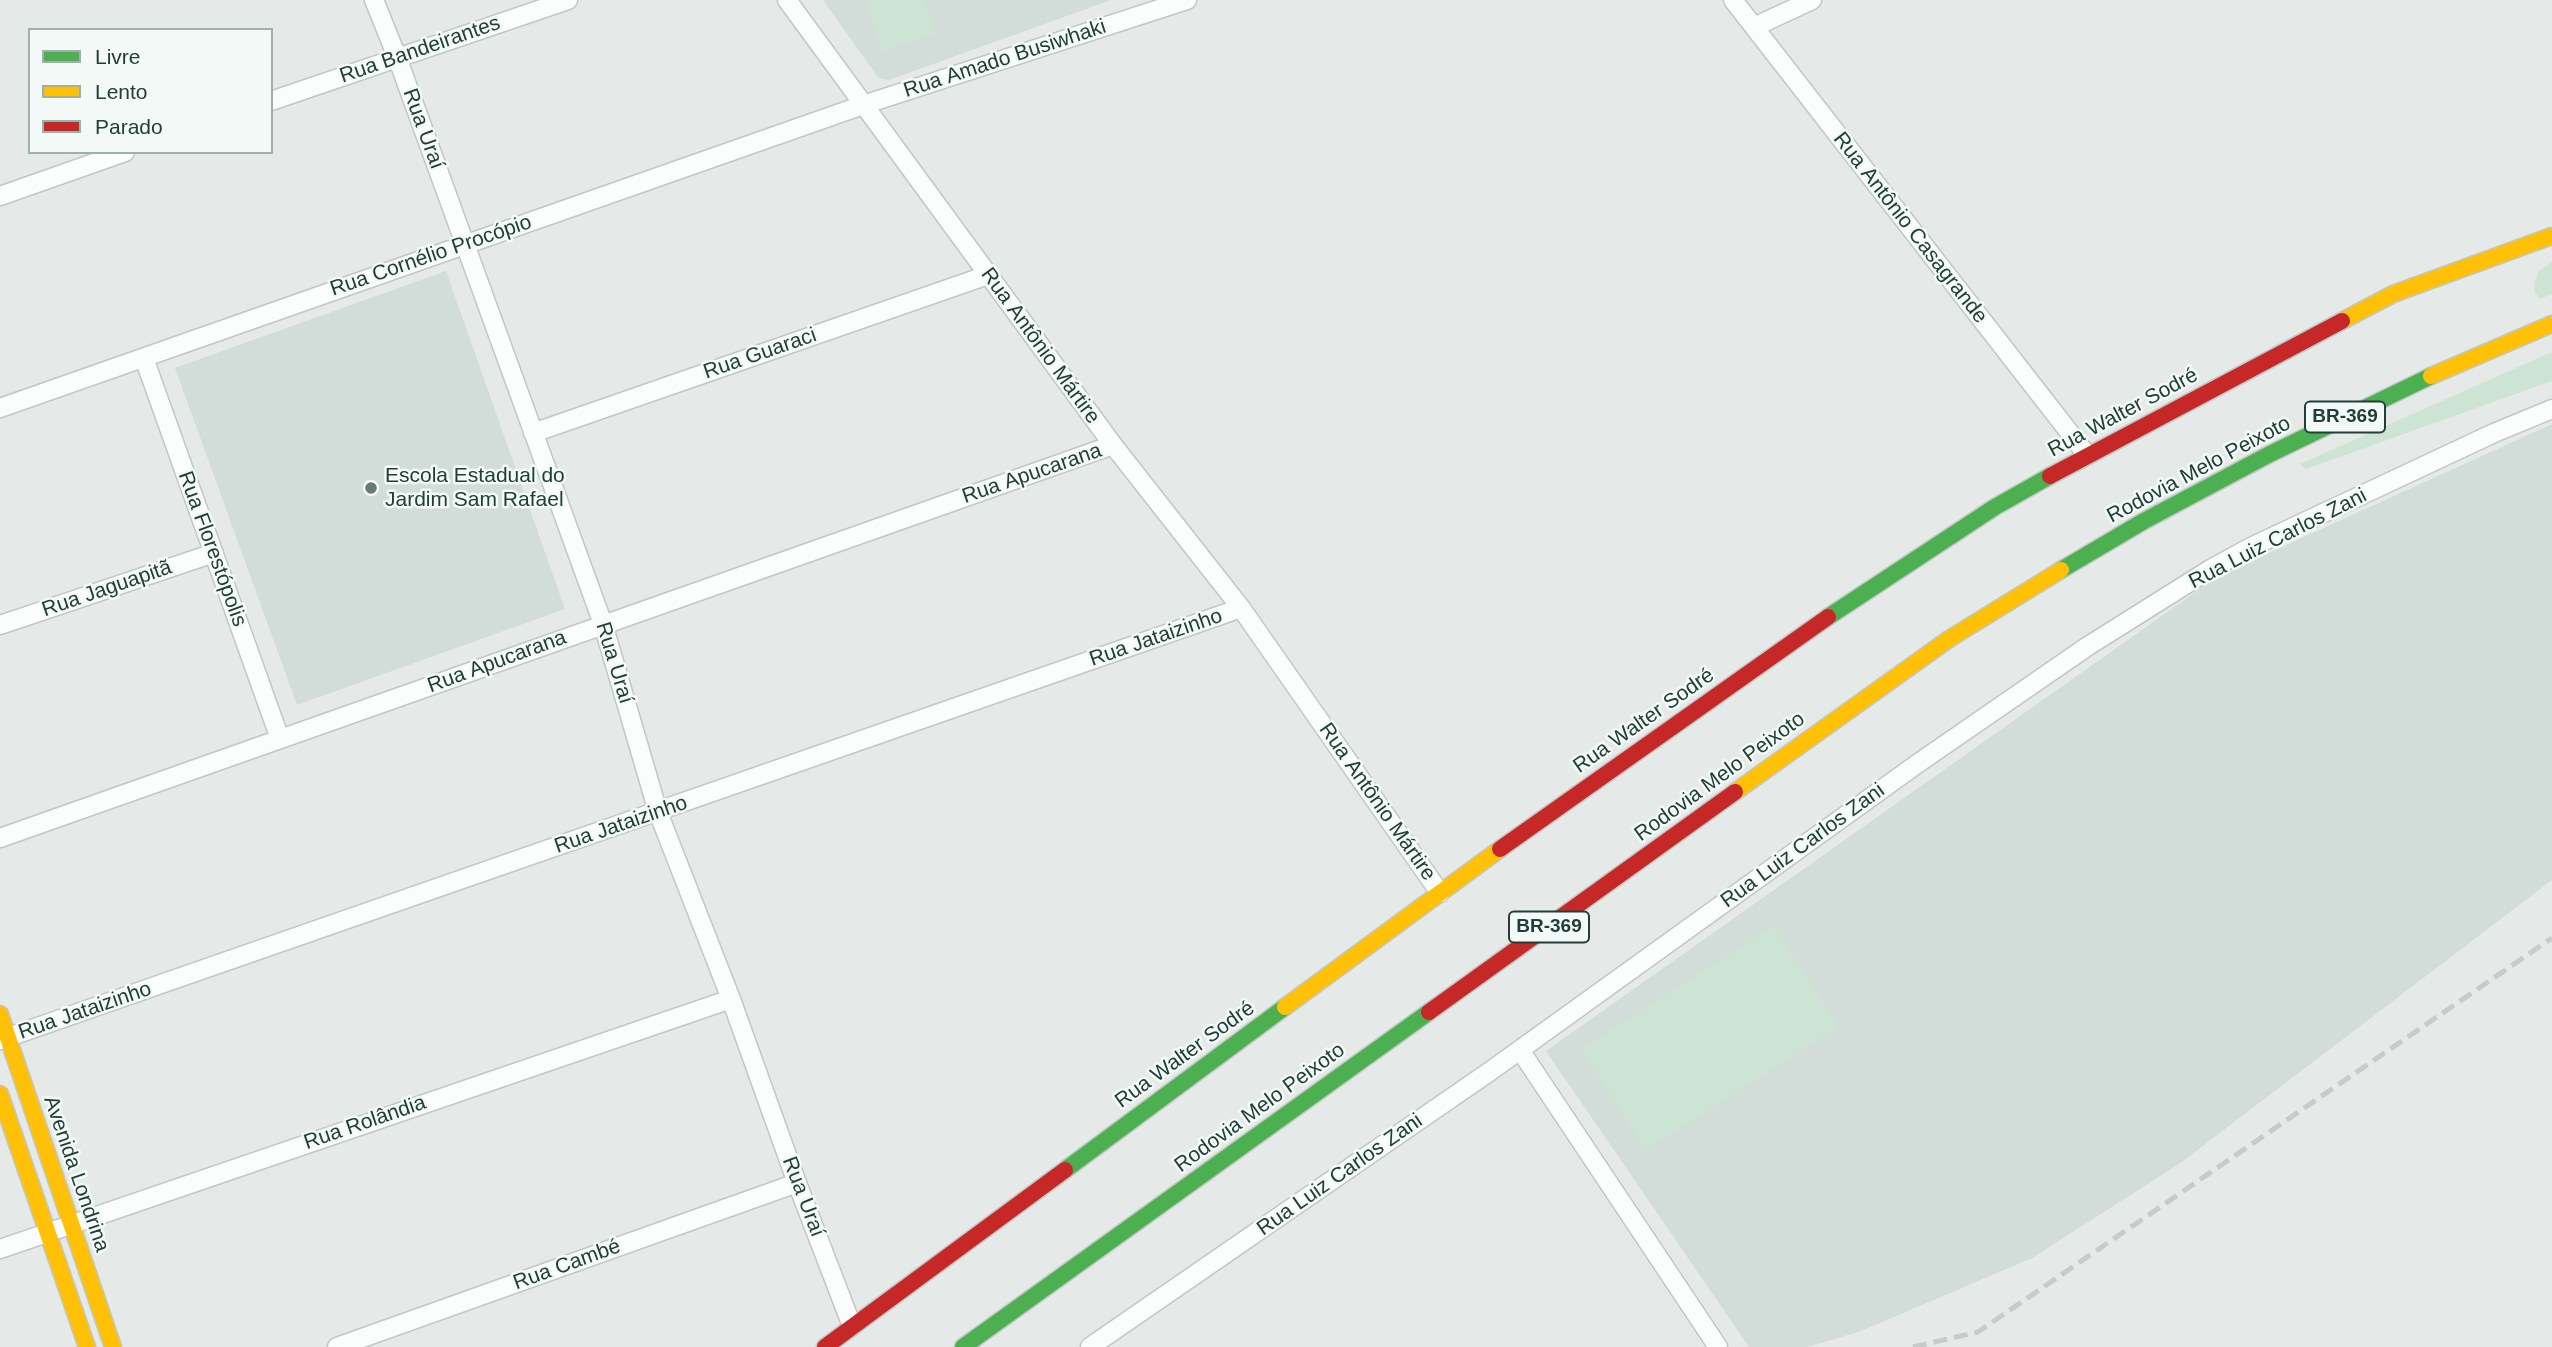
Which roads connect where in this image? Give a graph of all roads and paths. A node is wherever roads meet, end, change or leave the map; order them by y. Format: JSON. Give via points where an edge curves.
{"nodes":[{"id":1,"x":374,"y":0,"type":"edge"},
{"id":2,"x":568,"y":0,"type":"edge"},
{"id":3,"x":787,"y":0,"type":"edge"},
{"id":4,"x":1187,"y":0,"type":"edge"},
{"id":5,"x":1733,"y":0,"type":"edge"},
{"id":6,"x":1812,"y":0,"type":"edge"},
{"id":7,"x":1754,"y":27,"type":"junction"},
{"id":8,"x":397,"y":57,"type":"junction"},
{"id":9,"x":273,"y":100,"type":"edge"},
{"id":10,"x":863,"y":105,"type":"junction"},
{"id":11,"x":119,"y":154,"type":"edge"},
{"id":12,"x":0,"y":196,"type":"edge"},
{"id":13,"x":2552,"y":236,"type":"edge"},
{"id":14,"x":465,"y":244,"type":"junction"},
{"id":15,"x":988,"y":275,"type":"junction"},
{"id":16,"x":2552,"y":324,"type":"edge"},
{"id":17,"x":144,"y":358,"type":"junction"},
{"id":18,"x":0,"y":408,"type":"edge"},
{"id":19,"x":2552,"y":409,"type":"edge"},
{"id":20,"x":533,"y":433,"type":"junction"},
{"id":21,"x":1113,"y":445,"type":"junction"},
{"id":22,"x":2087,"y":455,"type":"junction"},
{"id":23,"x":214,"y":553,"type":"junction"},
{"id":24,"x":1241,"y":608,"type":"junction"},
{"id":25,"x":603,"y":624,"type":"junction"},
{"id":26,"x":0,"y":625,"type":"edge"},
{"id":27,"x":280,"y":739,"type":"junction"},
{"id":28,"x":658,"y":812,"type":"junction"},
{"id":29,"x":0,"y":838,"type":"edge"},
{"id":30,"x":1440,"y":892,"type":"junction"},
{"id":31,"x":731,"y":999,"type":"junction"},
{"id":32,"x":0,"y":1014,"type":"edge"},
{"id":33,"x":4,"y":1039,"type":"edge"},
{"id":34,"x":1520,"y":1050,"type":"junction"},
{"id":35,"x":0,"y":1094,"type":"edge"},
{"id":36,"x":797,"y":1183,"type":"junction"},
{"id":37,"x":71,"y":1223,"type":"junction"},
{"id":38,"x":47,"y":1231,"type":"junction"},
{"id":39,"x":0,"y":1249,"type":"edge"},
{"id":40,"x":852,"y":1326,"type":"junction"},
{"id":41,"x":87,"y":1347,"type":"edge"},
{"id":42,"x":113,"y":1347,"type":"edge"},
{"id":43,"x":337,"y":1347,"type":"edge"},
{"id":44,"x":825,"y":1347,"type":"edge"},
{"id":45,"x":963,"y":1347,"type":"edge"},
{"id":46,"x":1090,"y":1347,"type":"edge"},
{"id":47,"x":1718,"y":1347,"type":"edge"}],
"edges":[{"from":1,"to":8,"type":"street","name":"Rua Uraí"},
{"from":2,"to":8,"type":"street","name":"Rua Bandeirantes"},
{"from":3,"to":10,"type":"street","name":"Rua Antônio Mártire"},
{"from":4,"to":10,"type":"street","name":"Rua Amado Busiwhaki"},
{"from":5,"to":7,"type":"street","name":"Rua Antônio Casagrande"},
{"from":6,"to":7,"type":"street"},
{"from":7,"to":22,"type":"street","name":"Rua Antônio Casagrande"},
{"from":8,"to":9,"type":"street","name":"Rua Bandeirantes"},
{"from":8,"to":14,"type":"street","name":"Rua Uraí"},
{"from":10,"to":14,"type":"street","name":"Rua Cornélio Procópio"},
{"from":10,"to":15,"type":"street","name":"Rua Antônio Mártire"},
{"from":11,"to":12,"type":"street"},
{"from":13,"to":22,"type":"street","name":"Rua Walter Sodré","via":[[2393,294]]},
{"from":14,"to":17,"type":"street","name":"Rua Cornélio Procópio"},
{"from":14,"to":20,"type":"street","name":"Rua Uraí"},
{"from":15,"to":20,"type":"street","name":"Rua Guaraci"},
{"from":15,"to":21,"type":"street","name":"Rua Antônio Mártire"},
{"from":16,"to":45,"type":"street","name":"Rodovia Melo Peixoto","number":"BR-369","via":[[2455,365],[2269,455],[2144,521],[1959,632]]},
{"from":17,"to":18,"type":"street","name":"Rua Cornélio Procópio"},
{"from":17,"to":23,"type":"street","name":"Rua Florestópolis"},
{"from":19,"to":34,"type":"street","name":"Rua Luiz Carlos Zani","via":[[2208,570],[1917,764]]},
{"from":20,"to":25,"type":"street","name":"Rua Uraí"},
{"from":21,"to":24,"type":"street","name":"Rua Antônio Mártire"},
{"from":21,"to":25,"type":"street","name":"Rua Apucarana"},
{"from":22,"to":30,"type":"street","name":"Rua Walter Sodré","via":[[1995,507],[1830,615]]},
{"from":23,"to":26,"type":"street","name":"Rua Jaguapitã"},
{"from":23,"to":27,"type":"street","name":"Rua Florestópolis"},
{"from":24,"to":28,"type":"street","name":"Rua Jataizinho"},
{"from":24,"to":30,"type":"street","name":"Rua Antônio Mártire"},
{"from":25,"to":27,"type":"street","name":"Rua Apucarana"},
{"from":25,"to":28,"type":"street","name":"Rua Uraí"},
{"from":27,"to":29,"type":"street","name":"Rua Apucarana"},
{"from":28,"to":31,"type":"street","name":"Rua Uraí"},
{"from":28,"to":33,"type":"street","name":"Rua Jataizinho"},
{"from":30,"to":40,"type":"street","name":"Rua Walter Sodré"},
{"from":31,"to":36,"type":"street","name":"Rua Uraí"},
{"from":31,"to":37,"type":"street","name":"Rua Rolândia"},
{"from":32,"to":33,"type":"street","name":"Avenida Londrina"},
{"from":33,"to":37,"type":"street","name":"Avenida Londrina"},
{"from":34,"to":46,"type":"street","name":"Rua Luiz Carlos Zani"},
{"from":34,"to":47,"type":"street"},
{"from":35,"to":38,"type":"street"},
{"from":36,"to":40,"type":"street","name":"Rua Uraí"},
{"from":36,"to":43,"type":"street","name":"Rua Cambé"},
{"from":37,"to":38,"type":"street","name":"Rua Rolândia"},
{"from":37,"to":42,"type":"street","name":"Avenida Londrina"},
{"from":38,"to":39,"type":"street","name":"Rua Rolândia"},
{"from":38,"to":41,"type":"street"},
{"from":40,"to":44,"type":"street","name":"Rua Walter Sodré"}]}
